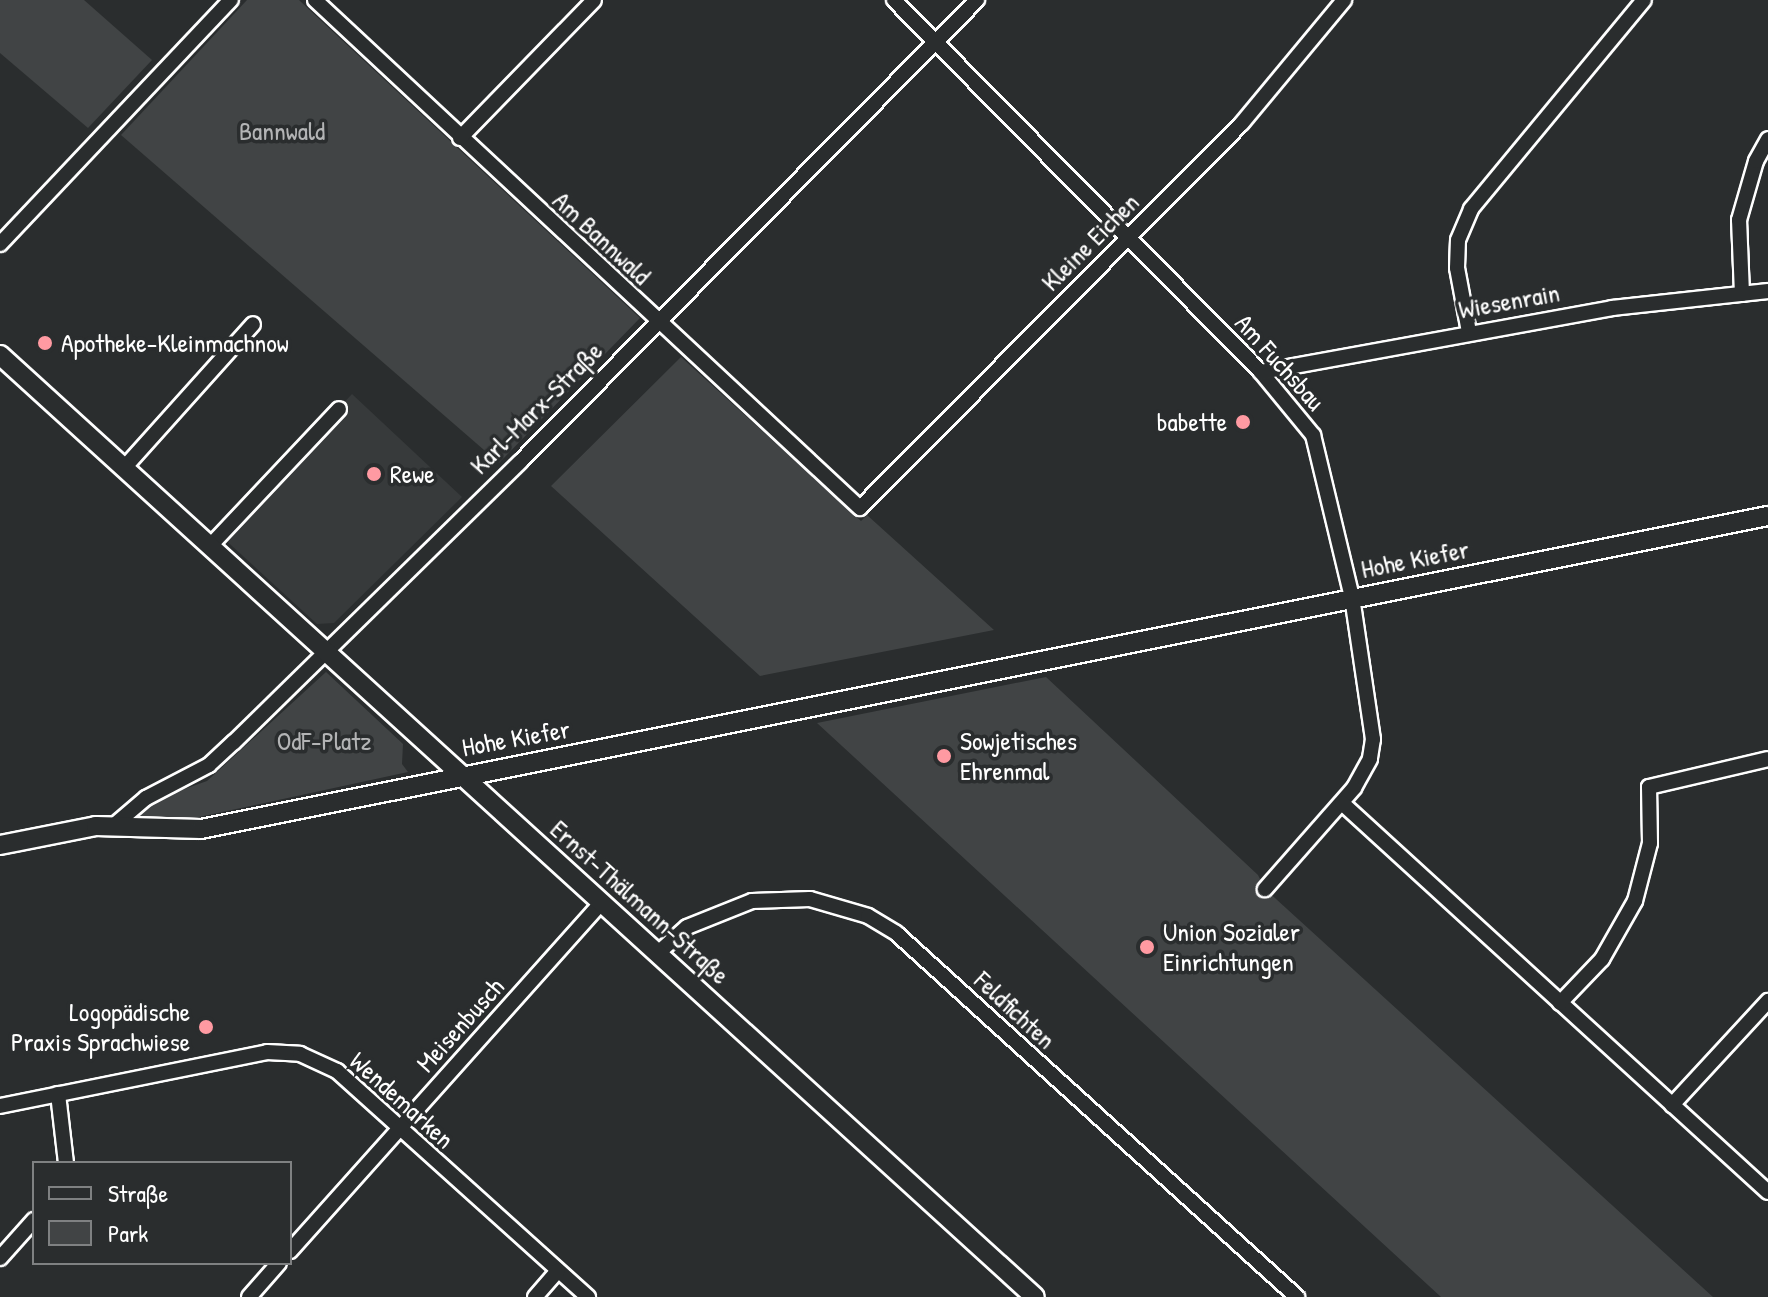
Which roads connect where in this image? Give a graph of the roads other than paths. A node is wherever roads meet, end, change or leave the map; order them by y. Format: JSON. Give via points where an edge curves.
{"nodes":[{"id":1,"x":231,"y":0,"type":"edge"},
{"id":2,"x":315,"y":0,"type":"edge"},
{"id":3,"x":594,"y":0,"type":"edge"},
{"id":4,"x":894,"y":0,"type":"edge"},
{"id":5,"x":977,"y":0,"type":"edge"},
{"id":6,"x":1344,"y":0,"type":"edge"},
{"id":7,"x":1644,"y":0,"type":"edge"},
{"id":8,"x":936,"y":42,"type":"junction"},
{"id":9,"x":460,"y":138,"type":"junction"},
{"id":10,"x":1768,"y":139,"type":"edge"},
{"id":11,"x":1127,"y":238,"type":"junction"},
{"id":12,"x":0,"y":244,"type":"edge"},
{"id":13,"x":1768,"y":291,"type":"edge"},
{"id":14,"x":1742,"y":294,"type":"junction"},
{"id":15,"x":658,"y":323,"type":"junction"},
{"id":16,"x":253,"y":324,"type":"dead end"},
{"id":17,"x":1469,"y":332,"type":"junction"},
{"id":18,"x":0,"y":355,"type":"edge"},
{"id":19,"x":1261,"y":372,"type":"junction"},
{"id":20,"x":339,"y":409,"type":"dead end"},
{"id":21,"x":124,"y":468,"type":"junction"},
{"id":22,"x":860,"y":508,"type":"joint"},
{"id":23,"x":1768,"y":516,"type":"edge"},
{"id":24,"x":210,"y":546,"type":"junction"},
{"id":25,"x":1352,"y":597,"type":"junction"},
{"id":26,"x":326,"y":652,"type":"junction"},
{"id":27,"x":1768,"y":759,"type":"edge"},
{"id":28,"x":460,"y":774,"type":"junction"},
{"id":29,"x":1342,"y":803,"type":"junction"},
{"id":30,"x":104,"y":827,"type":"junction"},
{"id":31,"x":0,"y":845,"type":"edge"},
{"id":32,"x":1265,"y":889,"type":"dead end"},
{"id":33,"x":601,"y":903,"type":"junction"},
{"id":34,"x":657,"y":954,"type":"junction"},
{"id":35,"x":1768,"y":1001,"type":"edge"},
{"id":36,"x":1560,"y":1003,"type":"junction"},
{"id":37,"x":58,"y":1094,"type":"junction"},
{"id":38,"x":1672,"y":1105,"type":"junction"},
{"id":39,"x":0,"y":1106,"type":"edge"},
{"id":40,"x":398,"y":1129,"type":"junction"},
{"id":41,"x":66,"y":1161,"type":"edge"},
{"id":42,"x":1768,"y":1192,"type":"edge"},
{"id":43,"x":32,"y":1222,"type":"edge"},
{"id":44,"x":292,"y":1249,"type":"edge"},
{"id":45,"x":0,"y":1258,"type":"edge"},
{"id":46,"x":277,"y":1265,"type":"edge"},
{"id":47,"x":558,"y":1271,"type":"junction"},
{"id":48,"x":249,"y":1297,"type":"edge"},
{"id":49,"x":535,"y":1297,"type":"edge"},
{"id":50,"x":588,"y":1297,"type":"edge"},
{"id":51,"x":1035,"y":1297,"type":"edge"},
{"id":52,"x":1297,"y":1297,"type":"edge"}],
"edges":[{"from":1,"to":12,"type":"street"},
{"from":2,"to":9,"type":"street","name":"Am Bannwald"},
{"from":3,"to":9,"type":"street"},
{"from":4,"to":8,"type":"street","name":"Am Fuchsbau"},
{"from":5,"to":8,"type":"street","name":"Karl-Marx-Straße"},
{"from":6,"to":11,"type":"street","name":"Kleine Eichen","via":[[1242,123]]},
{"from":7,"to":17,"type":"street","via":[[1471,209],[1458,240],[1457,268]]},
{"from":8,"to":11,"type":"street","name":"Am Fuchsbau"},
{"from":8,"to":15,"type":"street","name":"Karl-Marx-Straße"},
{"from":9,"to":15,"type":"street","name":"Am Bannwald"},
{"from":10,"to":14,"type":"street","via":[[1739,220]]},
{"from":11,"to":19,"type":"street","name":"Am Fuchsbau"},
{"from":11,"to":22,"type":"street","name":"Kleine Eichen"},
{"from":13,"to":14,"type":"street","name":"Wiesenrain"},
{"from":14,"to":17,"type":"street","name":"Wiesenrain","via":[[1612,308]]},
{"from":15,"to":22,"type":"street","name":"Am Bannwald"},
{"from":15,"to":26,"type":"street","name":"Karl-Marx-Straße"},
{"from":16,"to":21,"type":"street"},
{"from":17,"to":19,"type":"street","name":"Wiesenrain"},
{"from":18,"to":21,"type":"street","name":"Ernst-Thälmann-Straße"},
{"from":19,"to":25,"type":"street","name":"Am Fuchsbau","via":[[1313,435]]},
{"from":20,"to":24,"type":"street"},
{"from":21,"to":24,"type":"street","name":"Ernst-Thälmann-Straße"},
{"from":23,"to":25,"type":"street","name":"Hohe Kiefer"},
{"from":24,"to":26,"type":"street","name":"Ernst-Thälmann-Straße"},
{"from":25,"to":28,"type":"street","name":"Hohe Kiefer","via":[[1071,654],[955,671],[943,679]]},
{"from":25,"to":29,"type":"street","name":"Am Fuchsbau","via":[[1373,739],[1365,772]]},
{"from":26,"to":28,"type":"street","name":"Ernst-Thälmann-Straße"},
{"from":26,"to":30,"type":"street","name":"Karl-Marx-Straße","via":[[209,765]]},
{"from":27,"to":36,"type":"street","via":[[1649,787],[1650,843],[1635,901],[1602,959]]},
{"from":28,"to":30,"type":"street","name":"Hohe Kiefer","via":[[201,829]]},
{"from":28,"to":33,"type":"street","name":"Ernst-Thälmann-Straße"},
{"from":29,"to":32,"type":"street","name":"Am Fuchsbau"},
{"from":29,"to":36,"type":"street"},
{"from":30,"to":31,"type":"street","name":"Karl-Marx-Straße"},
{"from":33,"to":34,"type":"street","name":"Ernst-Thälmann-Straße"},
{"from":33,"to":40,"type":"street","name":"Meisenbusch"},
{"from":34,"to":51,"type":"street","name":"Ernst-Thälmann-Straße"},
{"from":34,"to":52,"type":"street","name":"Feldfichten","via":[[700,919],[752,901],[810,899],[868,916],[896,933]]},
{"from":35,"to":38,"type":"street"},
{"from":36,"to":38,"type":"street"},
{"from":37,"to":39,"type":"street","name":"Wendemarken"},
{"from":37,"to":40,"type":"street","name":"Wendemarken","via":[[267,1052],[300,1054],[337,1071]]},
{"from":37,"to":41,"type":"street"},
{"from":38,"to":42,"type":"street"},
{"from":40,"to":44,"type":"street","name":"Meisenbusch"},
{"from":40,"to":47,"type":"street","name":"Wendemarken"},
{"from":43,"to":45,"type":"street"},
{"from":46,"to":48,"type":"street"},
{"from":47,"to":49,"type":"street"},
{"from":47,"to":50,"type":"street","name":"Wendemarken"}]}
